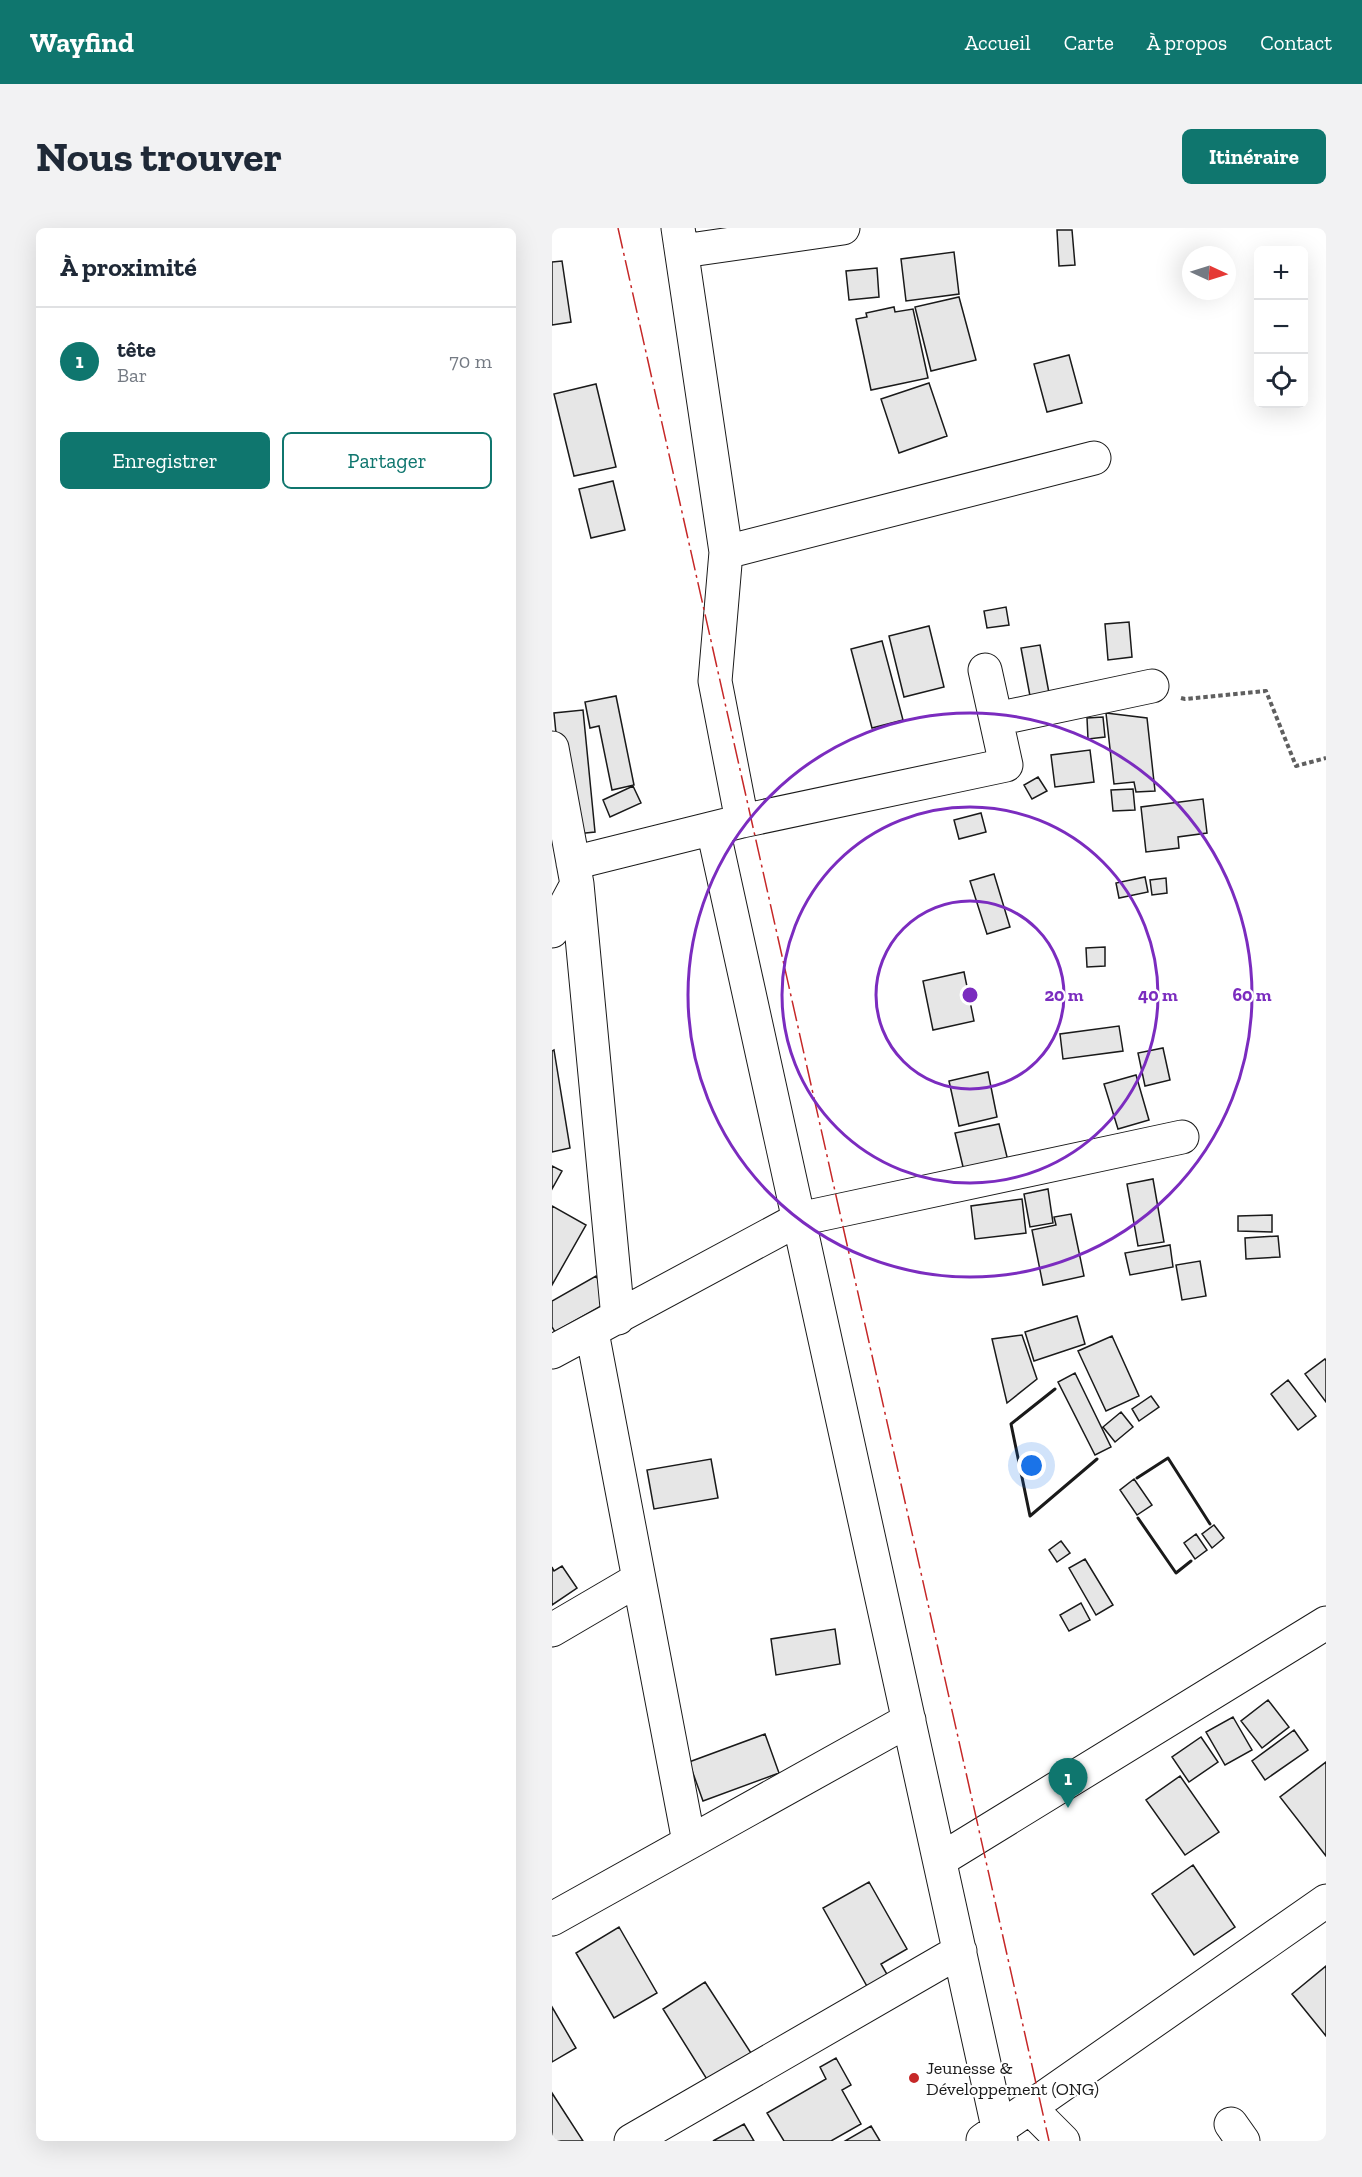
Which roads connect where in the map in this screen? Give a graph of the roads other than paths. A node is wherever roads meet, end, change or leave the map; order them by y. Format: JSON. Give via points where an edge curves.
{"nodes":[{"id":1,"x":843,"y":228,"type":"edge"},
{"id":2,"x":680,"y":239,"type":"edge"},
{"id":3,"x":1094,"y":458,"type":"dead end"},
{"id":4,"x":726,"y":552,"type":"junction"},
{"id":5,"x":985,"y":670,"type":"dead end"},
{"id":6,"x":1152,"y":686,"type":"road end"},
{"id":7,"x":996,"y":718,"type":"junction"},
{"id":8,"x":552,"y":748,"type":"edge"},
{"id":9,"x":727,"y":825,"type":"junction"},
{"id":10,"x":575,"y":874,"type":"junction"},
{"id":11,"x":552,"y":931,"type":"edge"},
{"id":12,"x":1182,"y":1137,"type":"dead end"},
{"id":13,"x":799,"y":1219,"type":"junction"},
{"id":14,"x":605,"y":1325,"type":"junction"},
{"id":15,"x":552,"y":1352,"type":"edge"},
{"id":16,"x":639,"y":1579,"type":"junction"},
{"id":17,"x":1326,"y":1623,"type":"edge"},
{"id":18,"x":552,"y":1630,"type":"edge"},
{"id":19,"x":909,"y":1720,"type":"junction"},
{"id":20,"x":689,"y":1842,"type":"junction"},
{"id":21,"x":940,"y":1860,"type":"junction"},
{"id":22,"x":1326,"y":1901,"type":"edge"},
{"id":23,"x":552,"y":1919,"type":"edge"},
{"id":24,"x":960,"y":1951,"type":"junction"},
{"id":25,"x":1030,"y":2108,"type":"junction"},
{"id":26,"x":994,"y":2137,"type":"edge"},
{"id":27,"x":631,"y":2141,"type":"edge"},
{"id":28,"x":1063,"y":2141,"type":"edge"}],
"edges":[{"from":1,"to":2,"type":"street"},
{"from":2,"to":4,"type":"street"},
{"from":3,"to":4,"type":"street"},
{"from":4,"to":9,"type":"street","via":[[715,681]]},
{"from":5,"to":7,"type":"street"},
{"from":6,"to":7,"type":"street"},
{"from":7,"to":9,"type":"street","via":[[1006,765]]},
{"from":8,"to":10,"type":"street"},
{"from":9,"to":10,"type":"street"},
{"from":9,"to":13,"type":"street"},
{"from":10,"to":11,"type":"street"},
{"from":10,"to":14,"type":"street"},
{"from":12,"to":13,"type":"street"},
{"from":13,"to":14,"type":"street"},
{"from":13,"to":19,"type":"street"},
{"from":14,"to":15,"type":"street"},
{"from":14,"to":16,"type":"street"},
{"from":16,"to":18,"type":"street"},
{"from":16,"to":20,"type":"street"},
{"from":17,"to":21,"type":"street"},
{"from":19,"to":20,"type":"street"},
{"from":19,"to":21,"type":"street"},
{"from":20,"to":23,"type":"street"},
{"from":21,"to":24,"type":"street"},
{"from":22,"to":25,"type":"street"},
{"from":24,"to":26,"type":"street"},
{"from":24,"to":27,"type":"street"},
{"from":25,"to":26,"type":"street"},
{"from":25,"to":28,"type":"street"}]}
